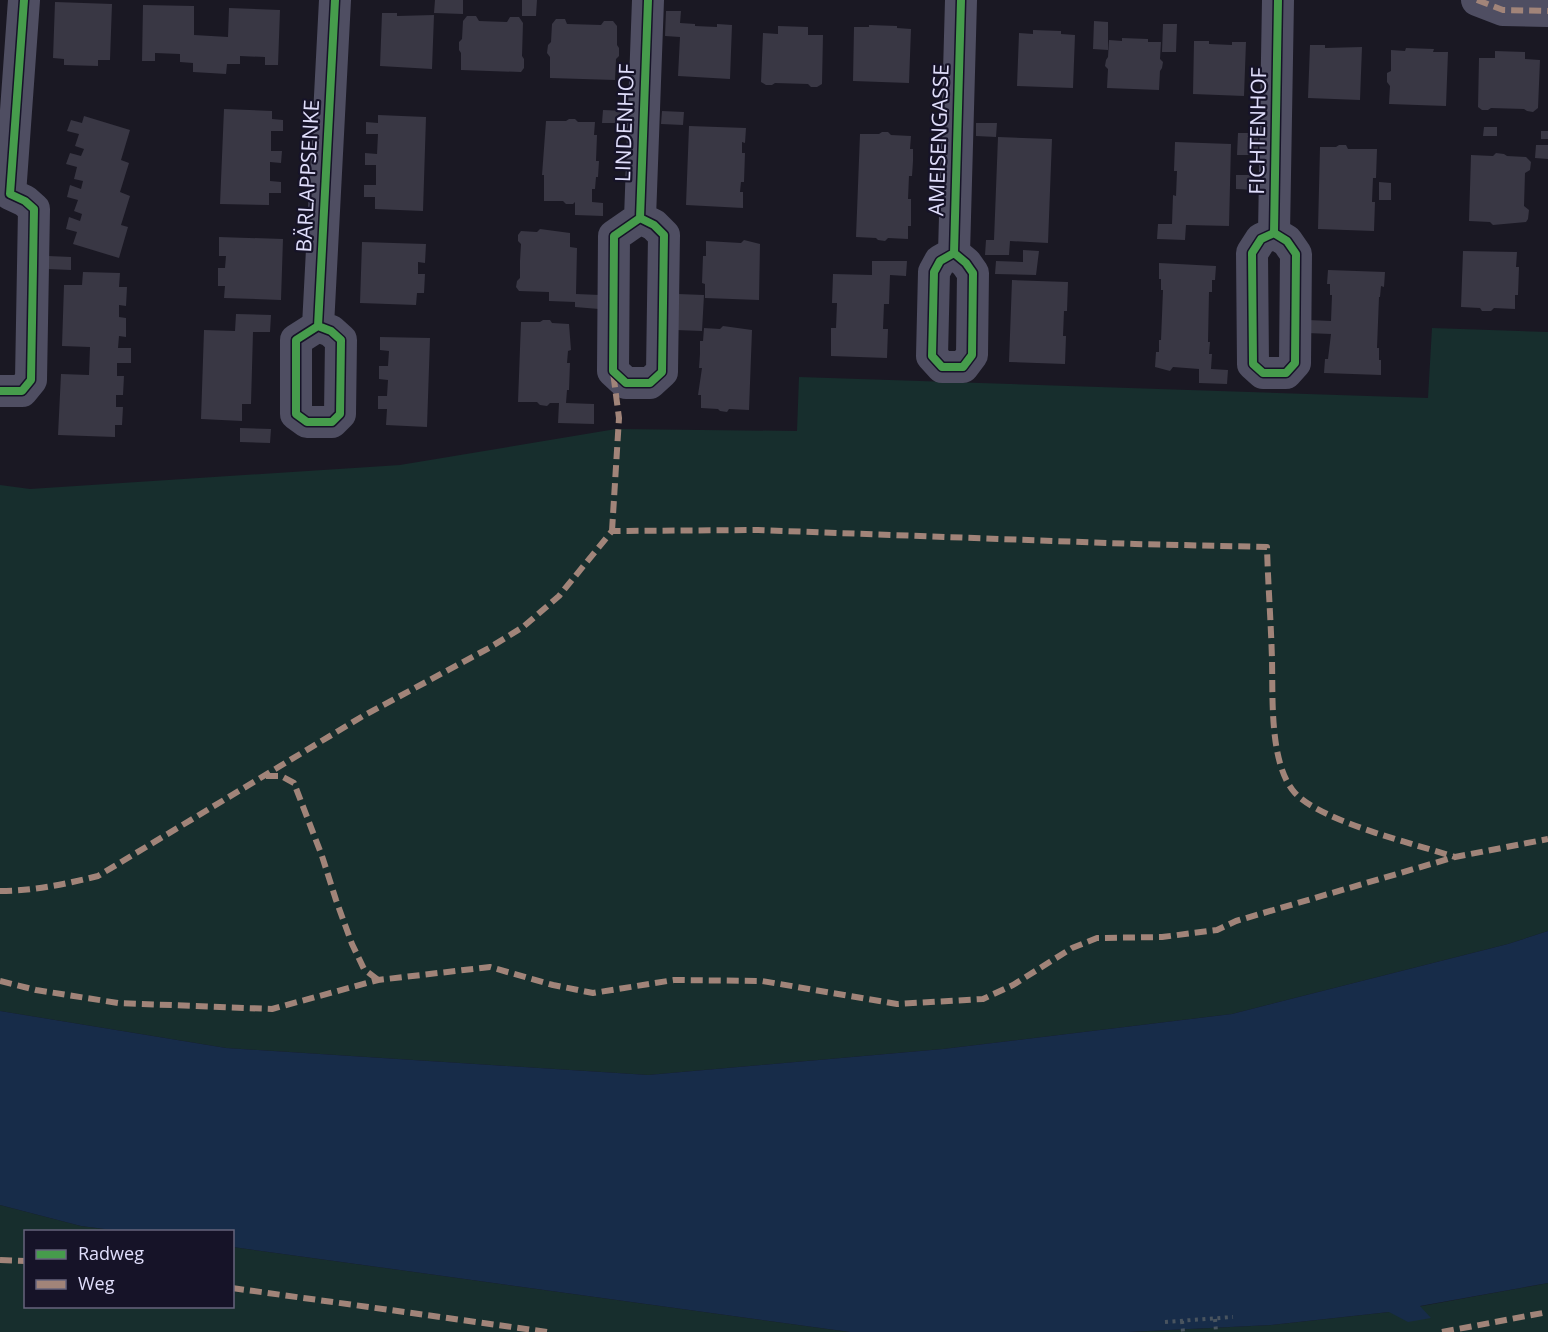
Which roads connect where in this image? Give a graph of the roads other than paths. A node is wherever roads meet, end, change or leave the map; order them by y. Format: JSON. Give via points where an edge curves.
{"nodes":[{"id":1,"x":24,"y":0,"type":"edge"},
{"id":2,"x":335,"y":0,"type":"edge"},
{"id":3,"x":648,"y":0,"type":"edge"},
{"id":4,"x":961,"y":0,"type":"edge"},
{"id":5,"x":1278,"y":0,"type":"edge"},
{"id":6,"x":1478,"y":0,"type":"edge"},
{"id":7,"x":1548,"y":11,"type":"edge"},
{"id":8,"x":15,"y":201,"type":"edge"},
{"id":9,"x":652,"y":227,"type":"dead end"},
{"id":10,"x":1285,"y":243,"type":"dead end"},
{"id":11,"x":963,"y":263,"type":"dead end"},
{"id":12,"x":329,"y":333,"type":"dead end"},
{"id":13,"x":0,"y":391,"type":"edge"}],
"edges":[{"from":1,"to":8,"type":"street"},
{"from":2,"to":12,"type":"street","name":"BÄRLAPPSENKE"},
{"from":3,"to":9,"type":"street","name":"LINDENHOF"},
{"from":4,"to":11,"type":"street","name":"AMEISENGASSE"},
{"from":5,"to":10,"type":"street","name":"FICHTENHOF"},
{"from":6,"to":7,"type":"street","via":[[1503,10]]},
{"from":8,"to":13,"type":"street","via":[[31,380],[22,391]]}]}
